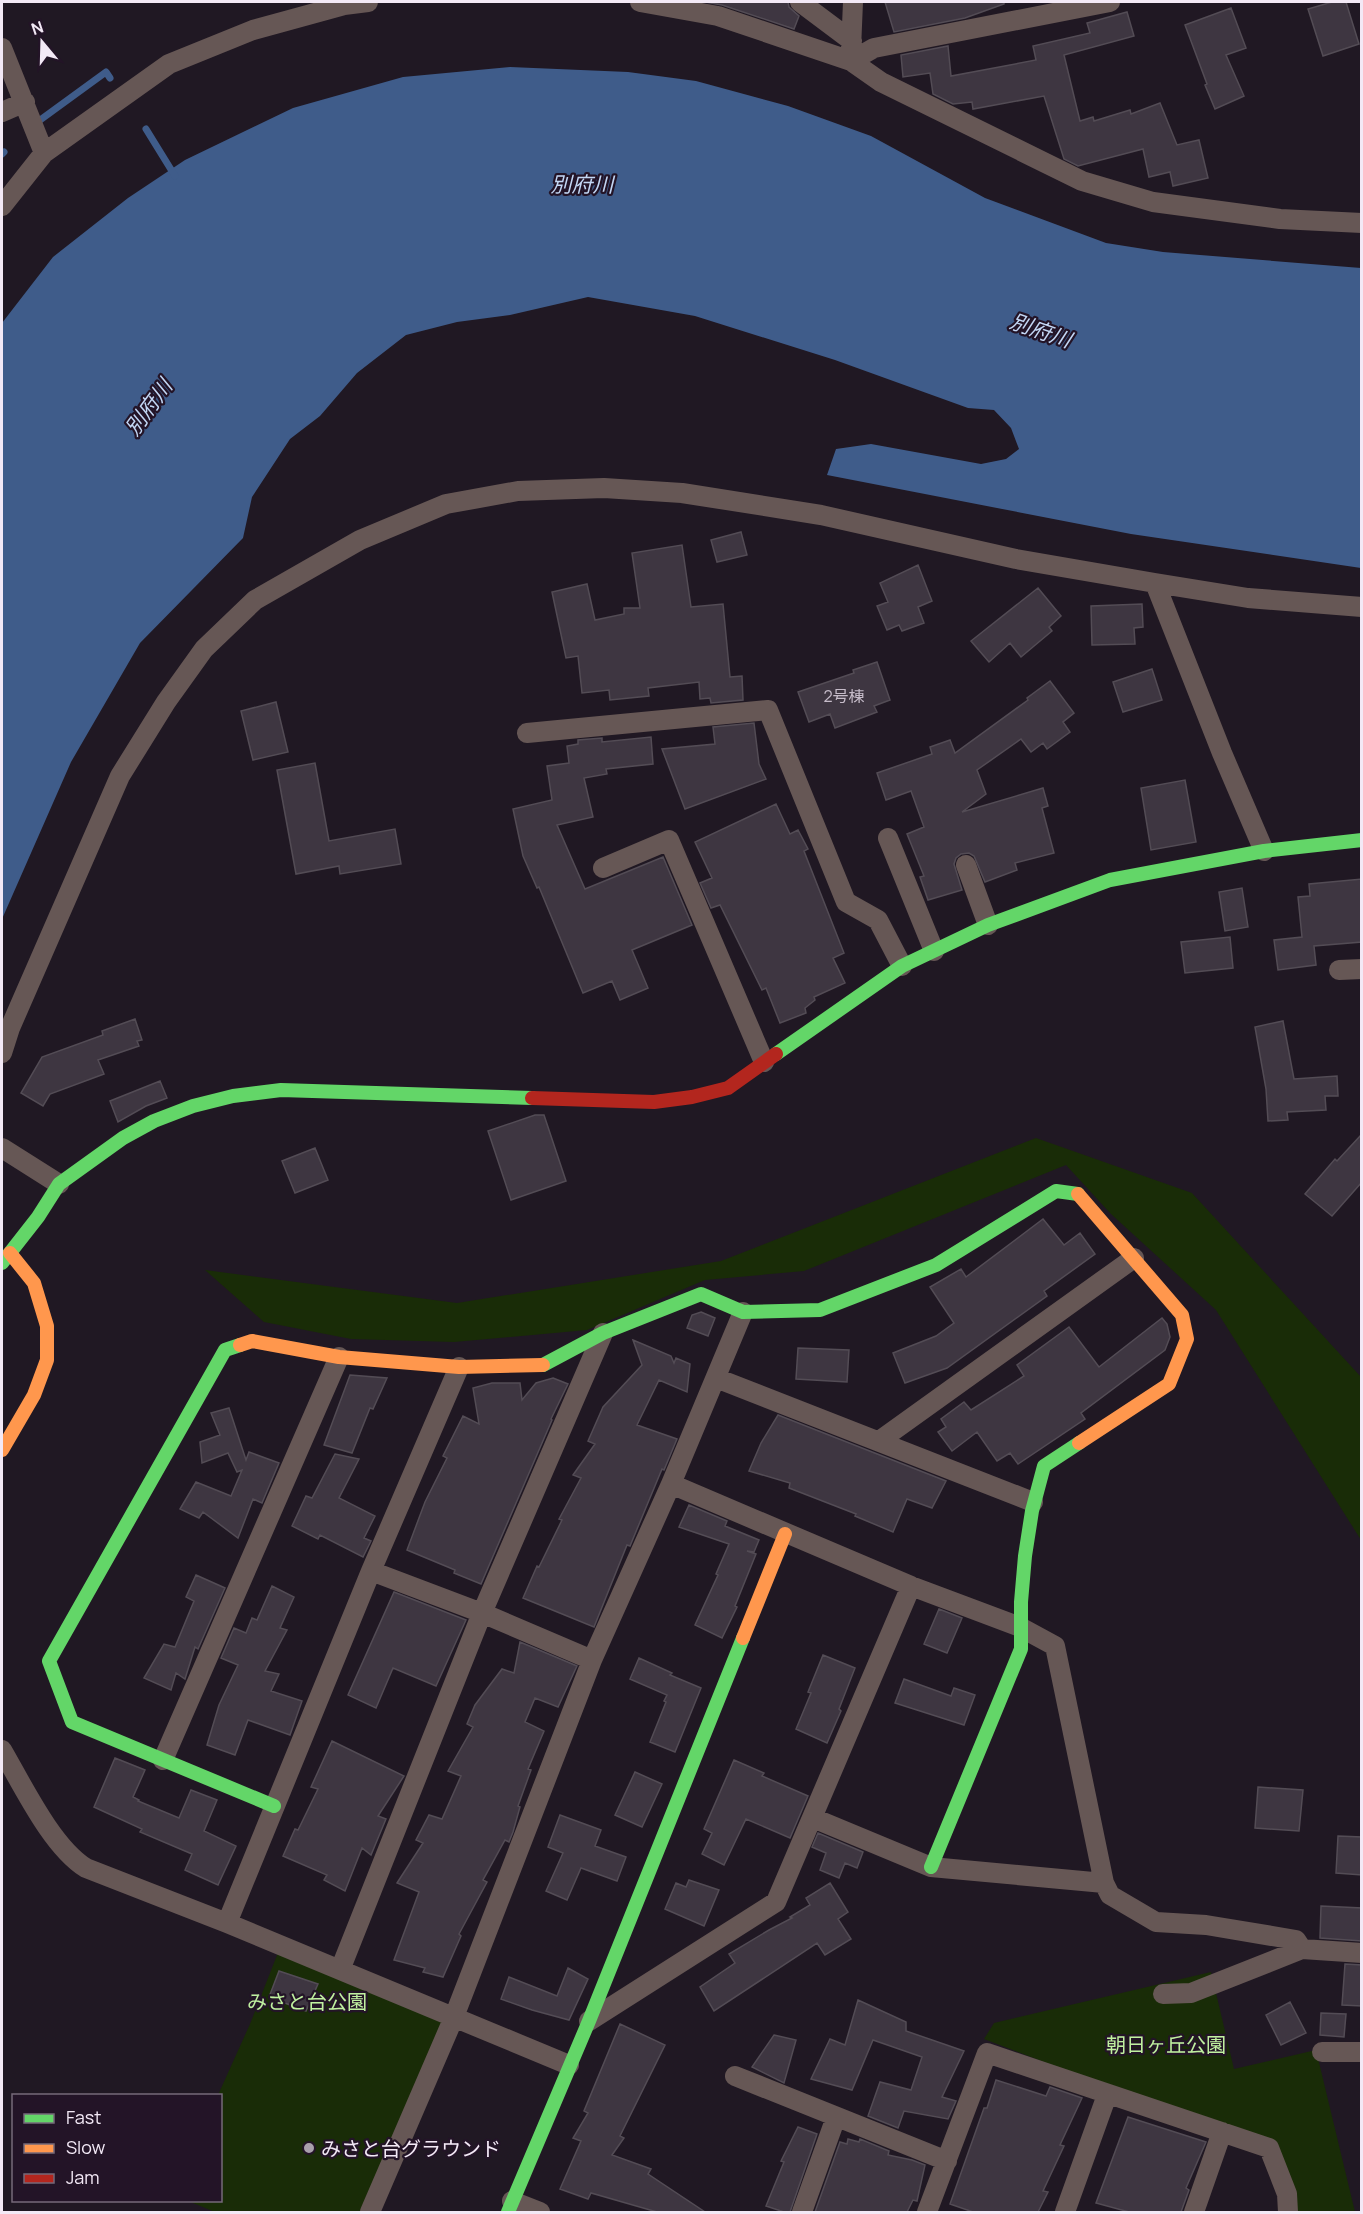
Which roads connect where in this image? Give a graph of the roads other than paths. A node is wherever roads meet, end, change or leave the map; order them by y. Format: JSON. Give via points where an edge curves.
{"nodes":[{"id":1,"x":368,"y":2,"type":"edge"},
{"id":2,"x":640,"y":2,"type":"edge"},
{"id":3,"x":800,"y":2,"type":"edge"},
{"id":4,"x":853,"y":2,"type":"edge"},
{"id":5,"x":1110,"y":2,"type":"edge"},
{"id":6,"x":2,"y":48,"type":"edge"},
{"id":7,"x":851,"y":51,"type":"junction"},
{"id":8,"x":25,"y":102,"type":"junction"},
{"id":9,"x":2,"y":112,"type":"edge"},
{"id":10,"x":44,"y":153,"type":"junction"},
{"id":11,"x":2,"y":206,"type":"edge"},
{"id":12,"x":1362,"y":223,"type":"edge"},
{"id":13,"x":1155,"y":582,"type":"junction"},
{"id":14,"x":1362,"y":607,"type":"edge"},
{"id":15,"x":527,"y":733,"type":"dead end"},
{"id":16,"x":888,"y":838,"type":"dead end"},
{"id":17,"x":1362,"y":840,"type":"edge"},
{"id":18,"x":1264,"y":851,"type":"junction"},
{"id":19,"x":966,"y":865,"type":"dead end"},
{"id":20,"x":603,"y":868,"type":"dead end"},
{"id":21,"x":988,"y":924,"type":"junction"},
{"id":22,"x":934,"y":951,"type":"junction"},
{"id":23,"x":902,"y":966,"type":"junction"},
{"id":24,"x":1362,"y":969,"type":"edge"},
{"id":25,"x":1339,"y":970,"type":"dead end"},
{"id":26,"x":2,"y":1053,"type":"edge"},
{"id":27,"x":764,"y":1062,"type":"junction"},
{"id":28,"x":2,"y":1148,"type":"edge"},
{"id":29,"x":59,"y":1184,"type":"junction"},
{"id":30,"x":6,"y":1258,"type":"edge"},
{"id":31,"x":1134,"y":1258,"type":"junction"},
{"id":32,"x":743,"y":1312,"type":"junction"},
{"id":33,"x":603,"y":1333,"type":"junction"},
{"id":34,"x":339,"y":1356,"type":"junction"},
{"id":35,"x":459,"y":1366,"type":"junction"},
{"id":36,"x":716,"y":1378,"type":"junction"},
{"id":37,"x":879,"y":1441,"type":"junction"},
{"id":38,"x":2,"y":1450,"type":"edge"},
{"id":39,"x":671,"y":1485,"type":"junction"},
{"id":40,"x":1033,"y":1502,"type":"junction"},
{"id":41,"x":785,"y":1534,"type":"junction"},
{"id":42,"x":371,"y":1571,"type":"junction"},
{"id":43,"x":911,"y":1586,"type":"junction"},
{"id":44,"x":482,"y":1612,"type":"junction"},
{"id":45,"x":1020,"y":1627,"type":"junction"},
{"id":46,"x":592,"y":1660,"type":"junction"},
{"id":47,"x":2,"y":1750,"type":"edge"},
{"id":48,"x":163,"y":1760,"type":"junction"},
{"id":49,"x":274,"y":1806,"type":"junction"},
{"id":50,"x":813,"y":1818,"type":"junction"},
{"id":51,"x":931,"y":1867,"type":"junction"},
{"id":52,"x":1104,"y":1883,"type":"junction"},
{"id":53,"x":227,"y":1923,"type":"junction"},
{"id":54,"x":1302,"y":1949,"type":"junction"},
{"id":55,"x":1362,"y":1953,"type":"edge"},
{"id":56,"x":340,"y":1970,"type":"junction"},
{"id":57,"x":1163,"y":1994,"type":"dead end"},
{"id":58,"x":454,"y":2017,"type":"junction"},
{"id":59,"x":589,"y":2021,"type":"junction"},
{"id":60,"x":1322,"y":2052,"type":"dead end"},
{"id":61,"x":1362,"y":2052,"type":"edge"},
{"id":62,"x":569,"y":2065,"type":"junction"},
{"id":63,"x":735,"y":2076,"type":"dead end"},
{"id":64,"x":1107,"y":2095,"type":"junction"},
{"id":65,"x":836,"y":2117,"type":"junction"},
{"id":66,"x":1222,"y":2132,"type":"junction"},
{"id":67,"x":947,"y":2161,"type":"junction"},
{"id":68,"x":510,"y":2207,"type":"edge"},
{"id":69,"x":370,"y":2212,"type":"edge"},
{"id":70,"x":540,"y":2212,"type":"edge"},
{"id":71,"x":802,"y":2212,"type":"edge"},
{"id":72,"x":927,"y":2212,"type":"edge"},
{"id":73,"x":1065,"y":2212,"type":"edge"},
{"id":74,"x":1194,"y":2212,"type":"edge"},
{"id":75,"x":1288,"y":2212,"type":"edge"}],
"edges":[{"from":1,"to":10,"type":"street","via":[[253,30],[169,64]]},
{"from":2,"to":7,"type":"street","via":[[718,16]]},
{"from":3,"to":7,"type":"street"},
{"from":4,"to":7,"type":"street"},
{"from":5,"to":7,"type":"street"},
{"from":6,"to":8,"type":"street"},
{"from":7,"to":12,"type":"street","via":[[881,82],[1082,181],[1153,202],[1280,219]]},
{"from":8,"to":9,"type":"street"},
{"from":8,"to":10,"type":"street"},
{"from":10,"to":11,"type":"street"},
{"from":13,"to":14,"type":"street","via":[[1248,598]]},
{"from":13,"to":18,"type":"street"},
{"from":13,"to":26,"type":"street","via":[[1016,559],[821,515],[682,493],[604,488],[518,491],[446,504],[360,540],[255,600],[204,649],[120,776]]},
{"from":15,"to":23,"type":"street","via":[[768,710],[846,902],[878,920]]},
{"from":16,"to":22,"type":"street"},
{"from":17,"to":18,"type":"street"},
{"from":18,"to":21,"type":"street","via":[[1110,880]]},
{"from":19,"to":21,"type":"street"},
{"from":20,"to":27,"type":"street","via":[[669,840]]},
{"from":21,"to":22,"type":"street"},
{"from":22,"to":23,"type":"street"},
{"from":23,"to":27,"type":"street"},
{"from":24,"to":25,"type":"street"},
{"from":27,"to":29,"type":"street","via":[[728,1088],[654,1102],[281,1090],[233,1096],[154,1121]]},
{"from":28,"to":29,"type":"street"},
{"from":29,"to":30,"type":"street"},
{"from":30,"to":38,"type":"street","via":[[34,1283],[47,1326],[46,1360],[34,1395]]},
{"from":31,"to":32,"type":"street","via":[[1080,1194],[1056,1191],[936,1265],[819,1310]]},
{"from":31,"to":37,"type":"street"},
{"from":31,"to":40,"type":"street","via":[[1182,1315],[1187,1338],[1169,1384],[1044,1466]]},
{"from":32,"to":33,"type":"street","via":[[701,1294]]},
{"from":32,"to":36,"type":"street"},
{"from":33,"to":35,"type":"street","via":[[541,1366]]},
{"from":33,"to":44,"type":"street"},
{"from":34,"to":35,"type":"street"},
{"from":34,"to":48,"type":"street"},
{"from":34,"to":48,"type":"street","via":[[252,1341],[225,1350],[49,1661],[72,1722]]},
{"from":35,"to":42,"type":"street"},
{"from":36,"to":37,"type":"street"},
{"from":36,"to":39,"type":"street"},
{"from":37,"to":40,"type":"street"},
{"from":39,"to":41,"type":"street"},
{"from":39,"to":46,"type":"street"},
{"from":40,"to":45,"type":"street","via":[[1024,1552]]},
{"from":41,"to":43,"type":"street"},
{"from":41,"to":59,"type":"street"},
{"from":42,"to":44,"type":"street"},
{"from":42,"to":49,"type":"street"},
{"from":43,"to":45,"type":"street"},
{"from":43,"to":50,"type":"street"},
{"from":44,"to":46,"type":"street"},
{"from":44,"to":56,"type":"street"},
{"from":45,"to":51,"type":"street","via":[[1021,1649]]},
{"from":45,"to":52,"type":"street","via":[[1055,1646]]},
{"from":46,"to":58,"type":"street"},
{"from":47,"to":53,"type":"street","via":[[58,1843],[73,1860]]},
{"from":48,"to":49,"type":"street"},
{"from":49,"to":53,"type":"street"},
{"from":50,"to":51,"type":"street"},
{"from":50,"to":59,"type":"street","via":[[776,1902]]},
{"from":51,"to":52,"type":"street"},
{"from":52,"to":54,"type":"street","via":[[1110,1895],[1156,1922],[1206,1925],[1296,1940]]},
{"from":53,"to":56,"type":"street"},
{"from":54,"to":55,"type":"street"},
{"from":54,"to":57,"type":"street","via":[[1191,1993]]},
{"from":56,"to":58,"type":"street"},
{"from":58,"to":62,"type":"street"},
{"from":58,"to":69,"type":"street"},
{"from":59,"to":62,"type":"street"},
{"from":60,"to":61,"type":"street"},
{"from":62,"to":68,"type":"street"},
{"from":63,"to":65,"type":"street"},
{"from":64,"to":66,"type":"street"},
{"from":64,"to":67,"type":"street","via":[[987,2053]]},
{"from":64,"to":73,"type":"street"},
{"from":65,"to":67,"type":"street"},
{"from":65,"to":71,"type":"street"},
{"from":66,"to":74,"type":"street"},
{"from":66,"to":75,"type":"street","via":[[1269,2148],[1287,2194]]},
{"from":67,"to":72,"type":"street"},
{"from":68,"to":70,"type":"street"}]}
